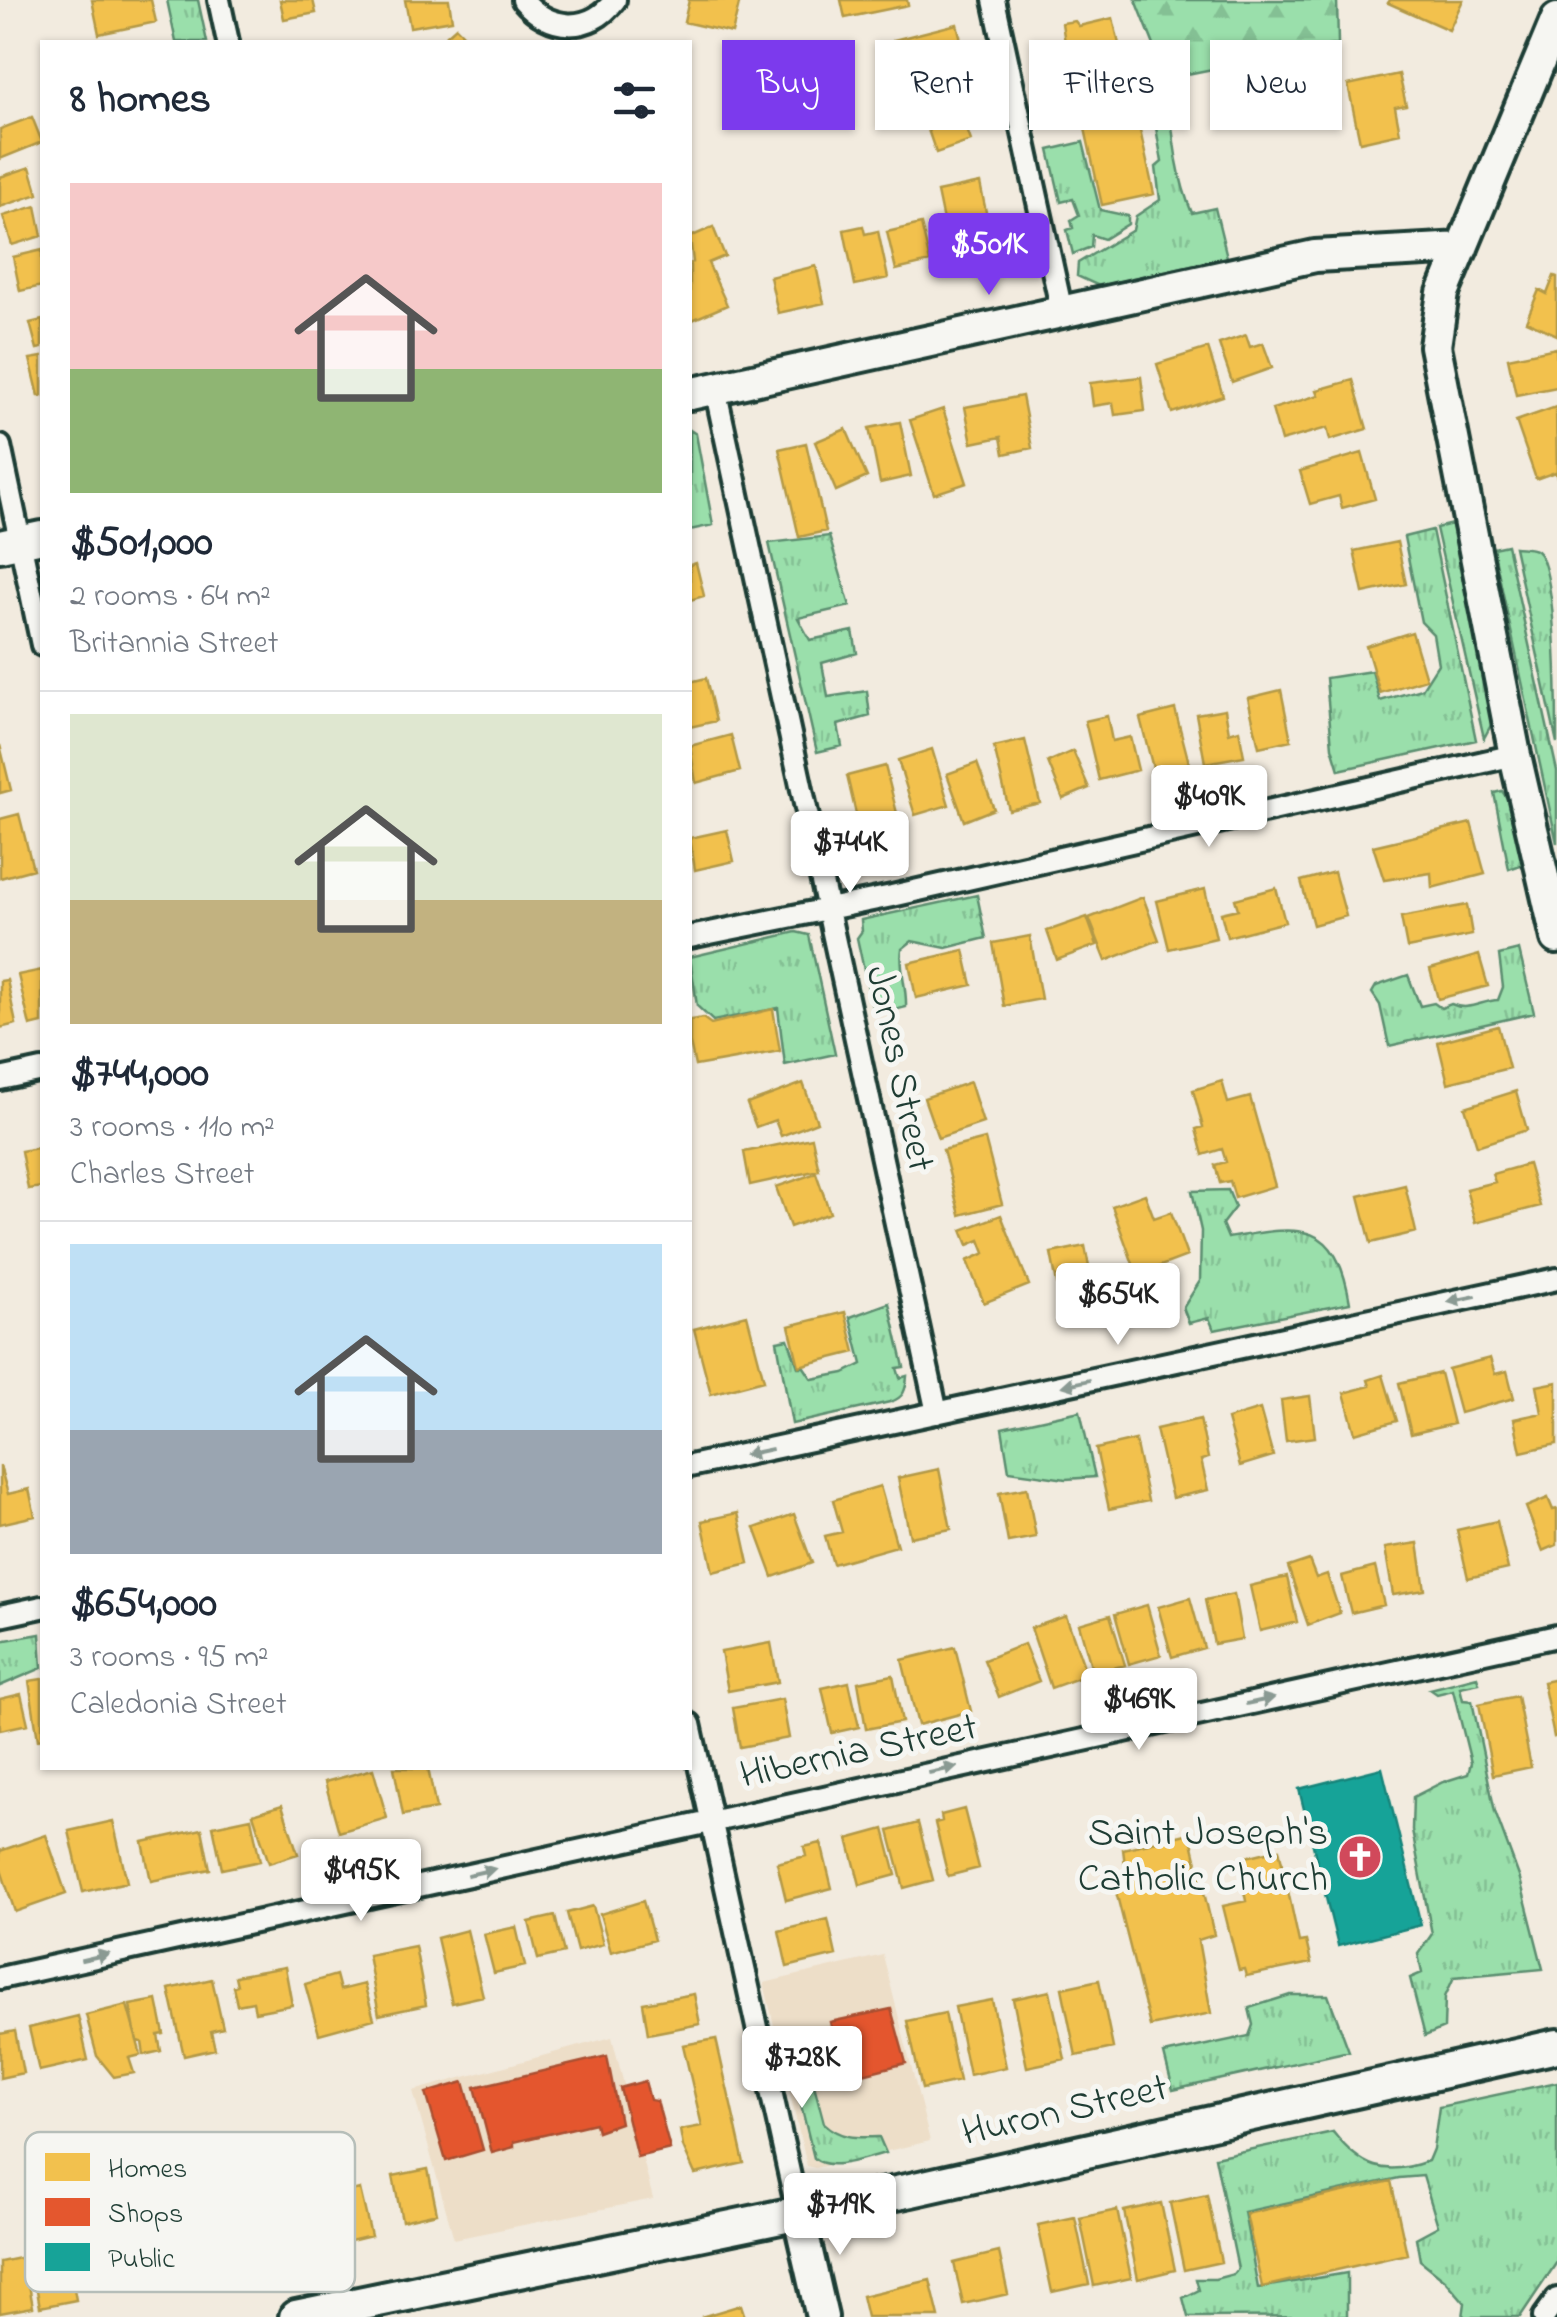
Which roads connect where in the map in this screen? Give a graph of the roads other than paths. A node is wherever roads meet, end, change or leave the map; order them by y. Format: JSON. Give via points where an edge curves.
{"nodes":[{"id":1,"x":219,"y":0,"type":"edge"},
{"id":2,"x":523,"y":0,"type":"edge"},
{"id":3,"x":615,"y":0,"type":"edge"},
{"id":4,"x":994,"y":0,"type":"edge"},
{"id":5,"x":1557,"y":20,"type":"edge"},
{"id":6,"x":228,"y":40,"type":"edge"},
{"id":7,"x":1462,"y":248,"type":"junction"},
{"id":8,"x":1062,"y":312,"type":"junction"},
{"id":9,"x":703,"y":391,"type":"edge"},
{"id":10,"x":0,"y":446,"type":"edge"},
{"id":11,"x":21,"y":542,"type":"edge"},
{"id":12,"x":40,"y":635,"type":"edge"},
{"id":13,"x":1514,"y":755,"type":"junction"},
{"id":14,"x":827,"y":909,"type":"junction"},
{"id":15,"x":692,"y":937,"type":"edge"},
{"id":16,"x":1557,"y":938,"type":"edge"},
{"id":17,"x":40,"y":1070,"type":"edge"},
{"id":18,"x":0,"y":1080,"type":"edge"},
{"id":19,"x":1557,"y":1279,"type":"edge"},
{"id":20,"x":937,"y":1413,"type":"junction"},
{"id":21,"x":692,"y":1466,"type":"edge"},
{"id":22,"x":40,"y":1606,"type":"edge"},
{"id":23,"x":0,"y":1616,"type":"edge"},
{"id":24,"x":1557,"y":1636,"type":"edge"},
{"id":25,"x":692,"y":1733,"type":"edge"},
{"id":26,"x":711,"y":1821,"type":"junction"},
{"id":27,"x":0,"y":1978,"type":"edge"},
{"id":28,"x":1557,"y":2046,"type":"edge"},
{"id":29,"x":798,"y":2213,"type":"junction"},
{"id":30,"x":1557,"y":2299,"type":"edge"},
{"id":31,"x":296,"y":2317,"type":"edge"},
{"id":32,"x":822,"y":2317,"type":"edge"},
{"id":33,"x":1544,"y":2317,"type":"edge"}],
"edges":[{"from":1,"to":6,"type":"street"},
{"from":2,"to":3,"type":"street","via":[[559,25],[596,19]]},
{"from":4,"to":8,"type":"street"},
{"from":5,"to":7,"type":"street"},
{"from":7,"to":8,"type":"street","via":[[1315,256]]},
{"from":7,"to":13,"type":"street","via":[[1444,293],[1435,346]]},
{"from":8,"to":9,"type":"street"},
{"from":9,"to":14,"type":"street","name":"Jones Street"},
{"from":10,"to":11,"type":"street"},
{"from":11,"to":12,"type":"street"},
{"from":13,"to":14,"type":"street"},
{"from":13,"to":16,"type":"street"},
{"from":14,"to":15,"type":"street"},
{"from":14,"to":20,"type":"street","name":"Jones Street"},
{"from":17,"to":18,"type":"street"},
{"from":19,"to":20,"type":"street","one_way":true},
{"from":20,"to":21,"type":"street","one_way":true},
{"from":22,"to":23,"type":"street"},
{"from":26,"to":24,"type":"street","name":"Hibernia Street","one_way":true},
{"from":25,"to":26,"type":"street"},
{"from":27,"to":26,"type":"street","name":"Hibernia Street","one_way":true},
{"from":26,"to":29,"type":"street"},
{"from":28,"to":29,"type":"main road","name":"Huron Street"},
{"from":29,"to":31,"type":"main road","name":"Huron Street"},
{"from":29,"to":32,"type":"street"},
{"from":30,"to":33,"type":"street"}]}
